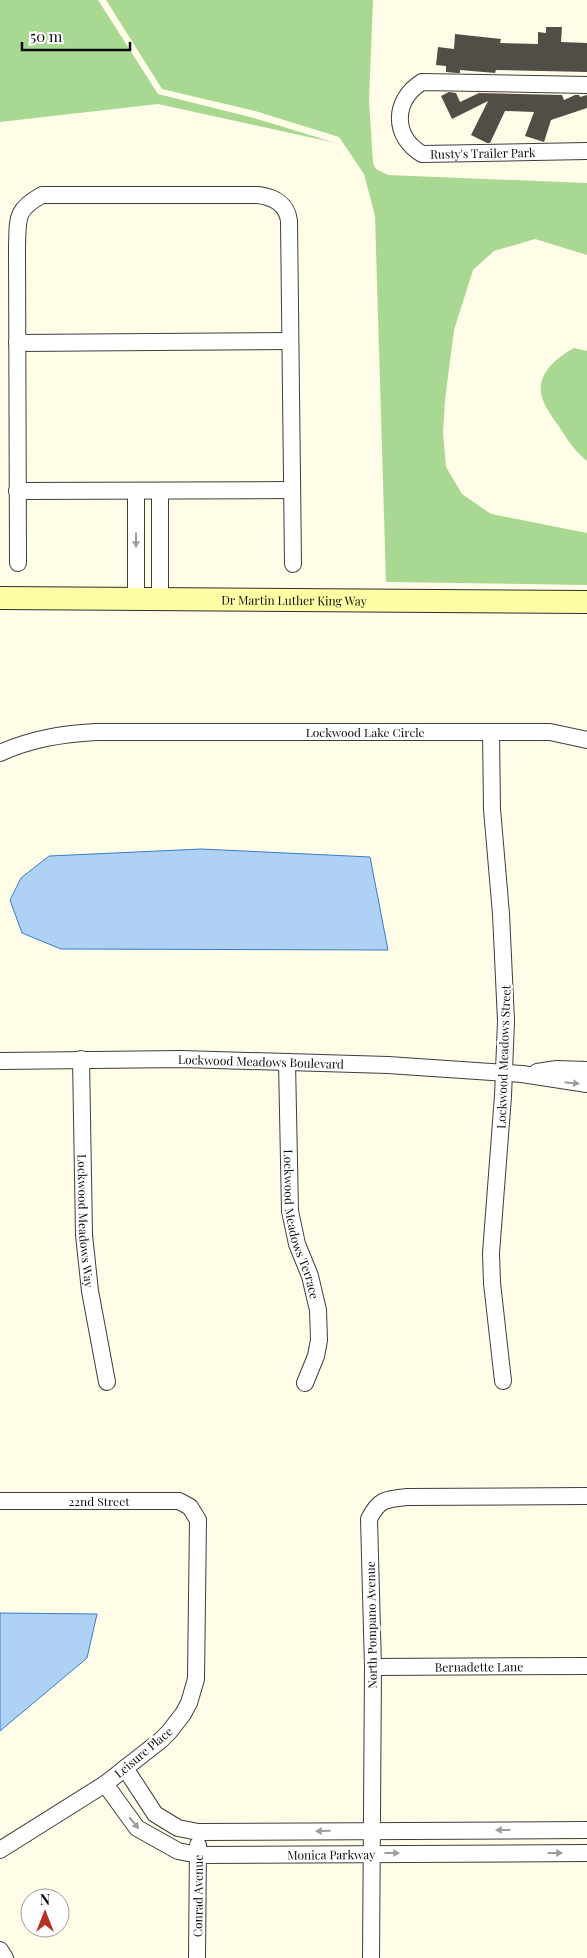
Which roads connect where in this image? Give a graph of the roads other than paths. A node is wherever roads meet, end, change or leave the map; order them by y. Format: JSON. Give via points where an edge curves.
{"nodes":[{"id":1,"x":587,"y":85,"type":"edge"},
{"id":2,"x":587,"y":151,"type":"edge"},
{"id":3,"x":290,"y":342,"type":"junction"},
{"id":4,"x":17,"y":343,"type":"junction"},
{"id":5,"x":292,"y":490,"type":"junction"},
{"id":6,"x":17,"y":491,"type":"junction"},
{"id":7,"x":136,"y":491,"type":"junction"},
{"id":8,"x":160,"y":491,"type":"junction"},
{"id":9,"x":18,"y":563,"type":"dead end"},
{"id":10,"x":293,"y":564,"type":"dead end"},
{"id":11,"x":0,"y":598,"type":"edge"},
{"id":12,"x":136,"y":599,"type":"junction"},
{"id":13,"x":160,"y":599,"type":"junction"},
{"id":14,"x":587,"y":602,"type":"edge"},
{"id":15,"x":491,"y":732,"type":"junction"},
{"id":16,"x":587,"y":740,"type":"edge"},
{"id":17,"x":0,"y":753,"type":"edge"},
{"id":18,"x":81,"y":1059,"type":"junction"},
{"id":19,"x":0,"y":1061,"type":"edge"},
{"id":20,"x":287,"y":1062,"type":"junction"},
{"id":21,"x":587,"y":1070,"type":"edge"},
{"id":22,"x":504,"y":1074,"type":"junction"},
{"id":23,"x":522,"y":1074,"type":"junction"},
{"id":24,"x":587,"y":1084,"type":"edge"},
{"id":25,"x":503,"y":1381,"type":"dead end"},
{"id":26,"x":107,"y":1382,"type":"dead end"},
{"id":27,"x":305,"y":1384,"type":"dead end"},
{"id":28,"x":587,"y":1496,"type":"edge"},
{"id":29,"x":0,"y":1501,"type":"edge"},
{"id":30,"x":193,"y":1510,"type":"joint"},
{"id":31,"x":587,"y":1666,"type":"edge"},
{"id":32,"x":373,"y":1667,"type":"junction"},
{"id":33,"x":125,"y":1768,"type":"junction"},
{"id":34,"x":105,"y":1784,"type":"junction"},
{"id":35,"x":587,"y":1830,"type":"edge"},
{"id":36,"x":371,"y":1831,"type":"junction"},
{"id":37,"x":198,"y":1832,"type":"junction"},
{"id":38,"x":0,"y":1850,"type":"edge"},
{"id":39,"x":370,"y":1853,"type":"junction"},
{"id":40,"x":587,"y":1853,"type":"edge"},
{"id":41,"x":198,"y":1855,"type":"junction"},
{"id":42,"x":0,"y":1950,"type":"edge"},
{"id":43,"x":4,"y":1958,"type":"edge"},
{"id":44,"x":197,"y":1958,"type":"edge"},
{"id":45,"x":371,"y":1958,"type":"edge"}],
"edges":[{"from":1,"to":2,"type":"street","name":"Rusty's Trailer Park","via":[[422,82],[405,97],[401,108],[405,140],[422,154]]},
{"from":3,"to":4,"type":"street"},
{"from":3,"to":4,"type":"street","via":[[288,214],[269,196],[42,195],[28,202],[20,211],[17,224]]},
{"from":3,"to":5,"type":"street"},
{"from":4,"to":6,"type":"street"},
{"from":5,"to":8,"type":"street"},
{"from":5,"to":10,"type":"street"},
{"from":6,"to":7,"type":"street"},
{"from":6,"to":9,"type":"street"},
{"from":7,"to":8,"type":"street"},
{"from":7,"to":12,"type":"street","one_way":true},
{"from":8,"to":13,"type":"street"},
{"from":11,"to":12,"type":"street","name":"Dr Martin Luther King Way"},
{"from":12,"to":13,"type":"street","name":"Dr Martin Luther King Way"},
{"from":13,"to":14,"type":"street","name":"Dr Martin Luther King Way"},
{"from":15,"to":16,"type":"street","name":"Lockwood Lake Circle","via":[[550,732]]},
{"from":15,"to":17,"type":"street","name":"Lockwood Lake Circle","via":[[61,734]]},
{"from":15,"to":22,"type":"street","name":"Lockwood Meadows Street","via":[[492,809],[505,979]]},
{"from":18,"to":19,"type":"street","name":"Lockwood Meadows Boulevard"},
{"from":18,"to":20,"type":"street","name":"Lockwood Meadows Boulevard"},
{"from":18,"to":26,"type":"street","name":"Lockwood Meadows Way","via":[[84,1235],[90,1291]]},
{"from":20,"to":22,"type":"street","name":"Lockwood Meadows Boulevard","via":[[388,1065]]},
{"from":20,"to":27,"type":"street","name":"Lockwood Meadows Terrace","via":[[290,1211],[296,1244],[310,1276],[318,1310],[319,1340]]},
{"from":21,"to":23,"type":"street","name":"Lockwood Meadows Boulevard","via":[[558,1069]]},
{"from":22,"to":23,"type":"street","name":"Lockwood Meadows Boulevard"},
{"from":22,"to":25,"type":"street","name":"Lockwood Meadows Street","via":[[491,1253]]},
{"from":23,"to":24,"type":"street","name":"Lockwood Meadows Boulevard","one_way":true},
{"from":28,"to":32,"type":"street","name":"North Pompano Avenue","via":[[407,1496],[389,1499],[376,1506],[370,1519]]},
{"from":29,"to":30,"type":"street","name":"22nd Street","via":[[179,1501]]},
{"from":30,"to":33,"type":"street","name":"Leisure Place","via":[[198,1520],[194,1688],[183,1714],[169,1732]]},
{"from":31,"to":32,"type":"street","name":"Bernadette Lane"},
{"from":32,"to":36,"type":"street","name":"North Pompano Avenue"},
{"from":33,"to":34,"type":"street","name":"Leisure Place"},
{"from":33,"to":37,"type":"street","name":"Monica Parkway","via":[[155,1814],[178,1828]]},
{"from":34,"to":38,"type":"street","name":"Leisure Place"},
{"from":34,"to":41,"type":"street","name":"Monica Parkway","one_way":true,"via":[[137,1828],[178,1851]]},
{"from":35,"to":36,"type":"street","name":"Monica Parkway","one_way":true},
{"from":36,"to":37,"type":"street","name":"Monica Parkway","one_way":true},
{"from":36,"to":39,"type":"street","name":"North Pompano Avenue"},
{"from":37,"to":41,"type":"street","name":"Conrad Avenue"},
{"from":39,"to":40,"type":"street","name":"Monica Parkway","one_way":true},
{"from":39,"to":41,"type":"street","name":"Monica Parkway"},
{"from":39,"to":45,"type":"street","name":"North Pompano Avenue"},
{"from":41,"to":44,"type":"street","name":"Conrad Avenue"},
{"from":42,"to":43,"type":"street"}]}
